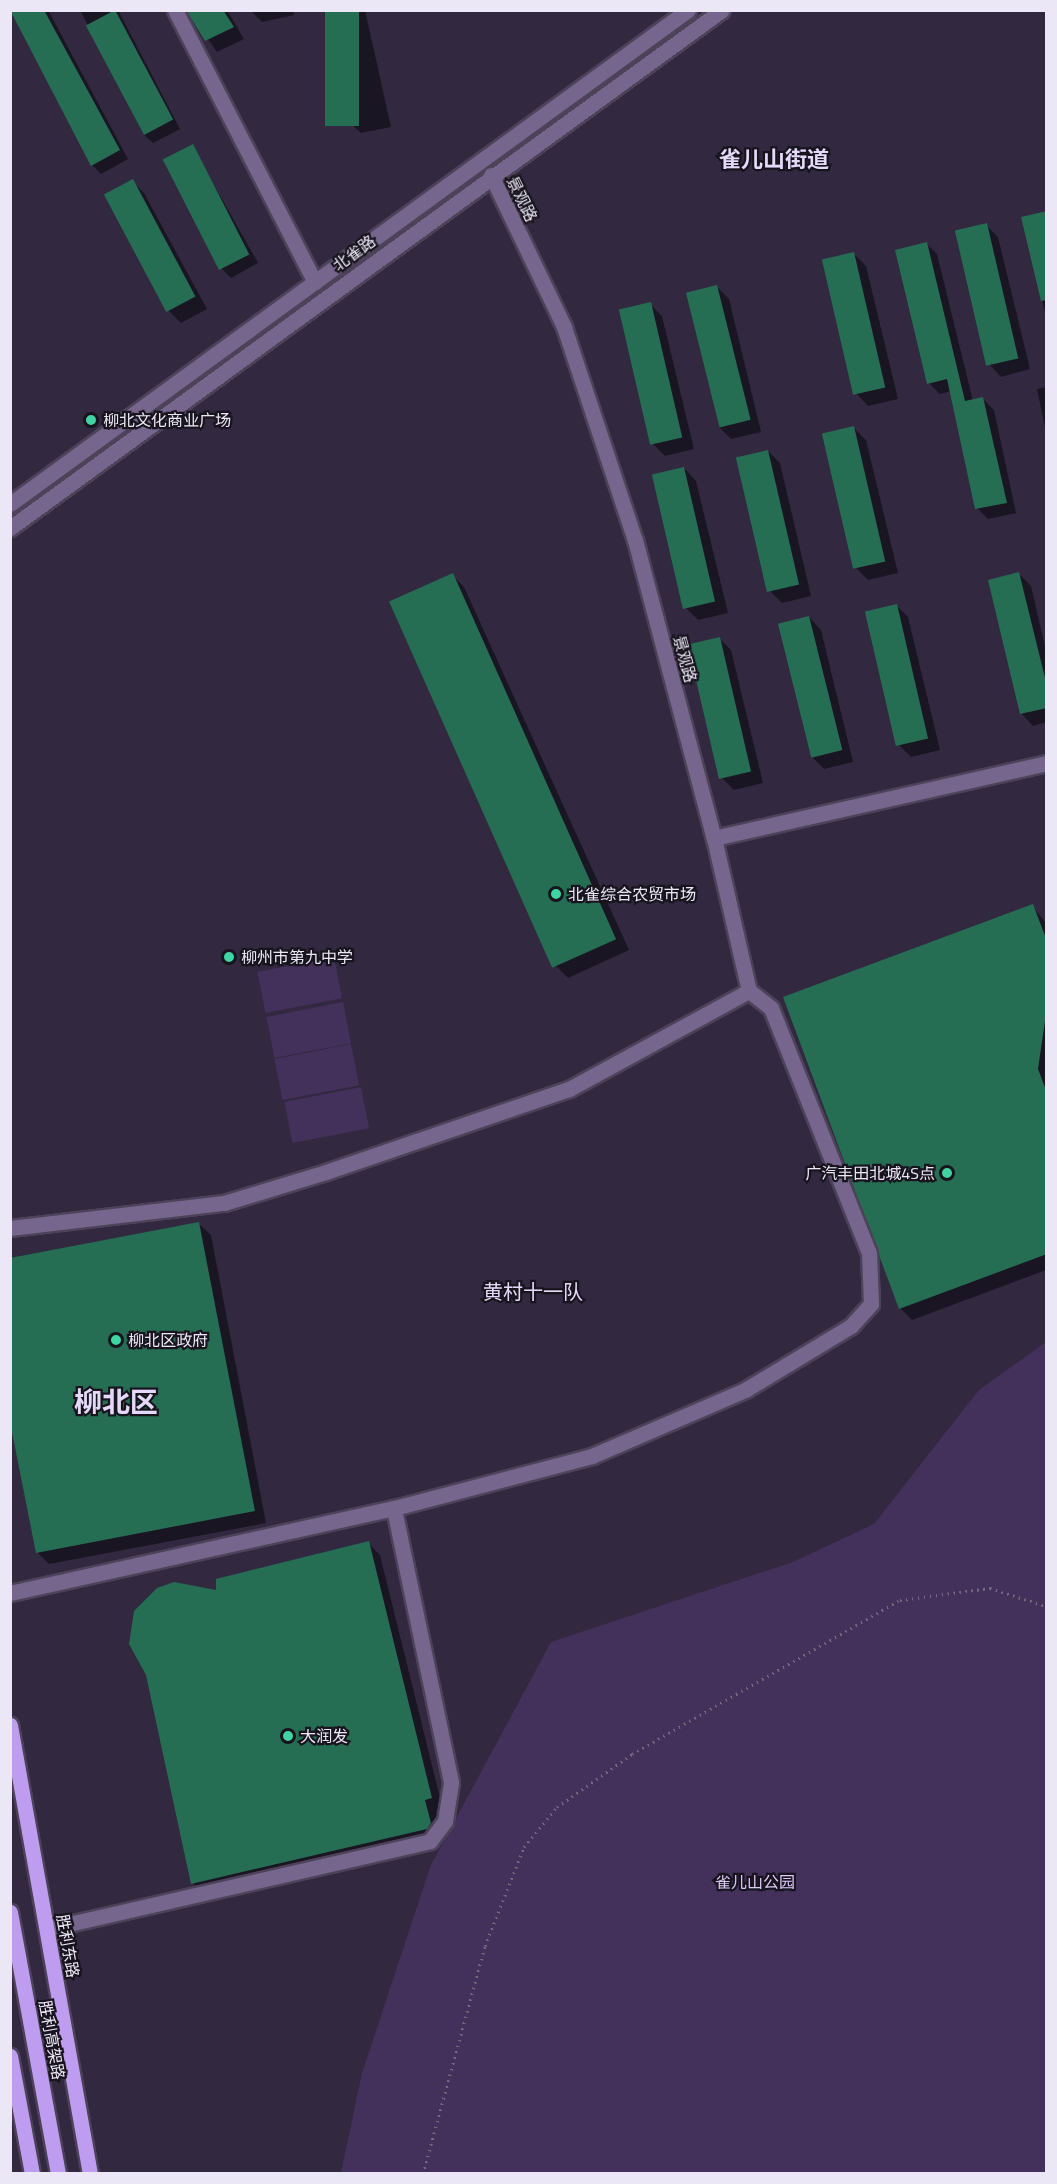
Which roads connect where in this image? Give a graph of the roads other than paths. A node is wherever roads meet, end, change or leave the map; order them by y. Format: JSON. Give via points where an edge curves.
{"nodes":[{"id":1,"x":175,"y":10,"type":"edge"},
{"id":2,"x":688,"y":10,"type":"edge"},
{"id":3,"x":722,"y":10,"type":"edge"},
{"id":4,"x":491,"y":175,"type":"junction"},
{"id":5,"x":315,"y":282,"type":"junction"},
{"id":6,"x":10,"y":504,"type":"edge"},
{"id":7,"x":10,"y":528,"type":"edge"},
{"id":8,"x":1047,"y":763,"type":"edge"},
{"id":9,"x":714,"y":838,"type":"junction"},
{"id":10,"x":749,"y":991,"type":"junction"},
{"id":11,"x":10,"y":1228,"type":"edge"},
{"id":12,"x":394,"y":1508,"type":"junction"},
{"id":13,"x":10,"y":1593,"type":"edge"},
{"id":14,"x":10,"y":1725,"type":"edge"},
{"id":15,"x":10,"y":1912,"type":"edge"},
{"id":16,"x":47,"y":1929,"type":"junction"},
{"id":17,"x":10,"y":2056,"type":"edge"},
{"id":18,"x":32,"y":2174,"type":"edge"},
{"id":19,"x":58,"y":2174,"type":"edge"},
{"id":20,"x":90,"y":2174,"type":"edge"}],
"edges":[{"from":1,"to":5,"type":"street"},
{"from":2,"to":5,"type":"street","name":"北雀路"},
{"from":3,"to":4,"type":"street","name":"北雀路"},
{"from":4,"to":7,"type":"street","name":"北雀路"},
{"from":4,"to":9,"type":"street","name":"景观路","via":[[564,327],[635,540]]},
{"from":5,"to":6,"type":"street","name":"北雀路"},
{"from":8,"to":9,"type":"street"},
{"from":9,"to":10,"type":"street","name":"景观路"},
{"from":10,"to":11,"type":"street","via":[[569,1089],[326,1172],[224,1203]]},
{"from":10,"to":12,"type":"street","via":[[771,1008],[869,1253],[871,1304],[851,1326],[814,1351],[661,1430],[592,1456]]},
{"from":12,"to":13,"type":"street"},
{"from":12,"to":16,"type":"street","via":[[451,1782],[445,1821],[430,1841]]},
{"from":14,"to":16,"type":"main road","name":"胜利东路"},
{"from":15,"to":19,"type":"main road","name":"胜利高架路"},
{"from":16,"to":20,"type":"main road","name":"胜利东路"},
{"from":17,"to":18,"type":"main road"}]}
